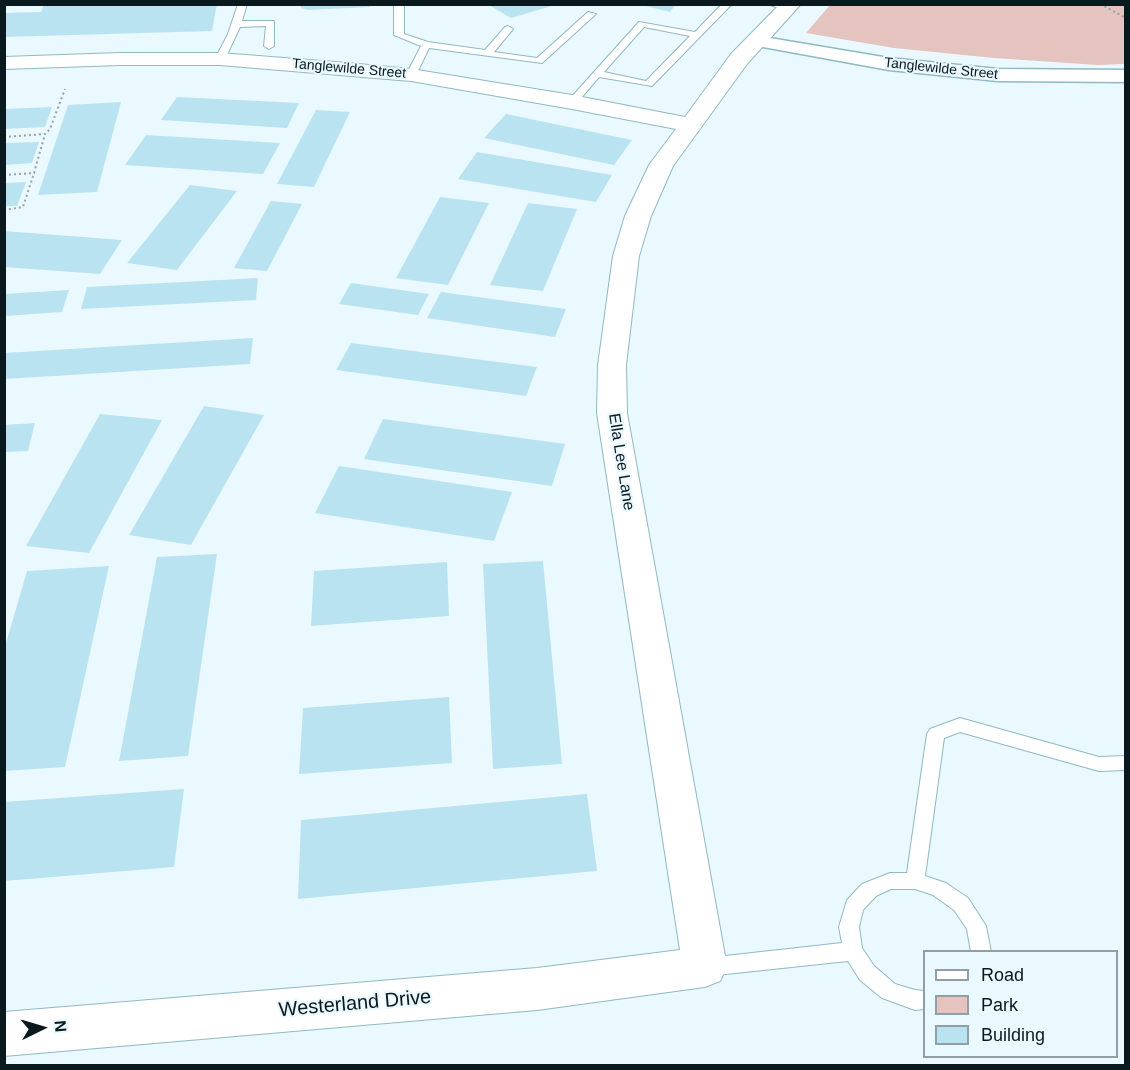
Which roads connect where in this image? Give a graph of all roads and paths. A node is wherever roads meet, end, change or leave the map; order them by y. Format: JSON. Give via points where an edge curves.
{"nodes":[{"id":1,"x":243,"y":4,"type":"edge"},
{"id":2,"x":399,"y":4,"type":"edge"},
{"id":3,"x":728,"y":4,"type":"edge"},
{"id":4,"x":1100,"y":4,"type":"edge"},
{"id":5,"x":783,"y":6,"type":"edge"},
{"id":6,"x":591,"y":14,"type":"dead end"},
{"id":7,"x":1125,"y":18,"type":"edge"},
{"id":8,"x":236,"y":24,"type":"junction"},
{"id":9,"x":508,"y":29,"type":"dead end"},
{"id":10,"x":697,"y":35,"type":"junction"},
{"id":11,"x":758,"y":42,"type":"junction"},
{"id":12,"x":426,"y":45,"type":"junction"},
{"id":13,"x":269,"y":46,"type":"dead end"},
{"id":14,"x":488,"y":53,"type":"junction"},
{"id":15,"x":220,"y":59,"type":"junction"},
{"id":16,"x":4,"y":63,"type":"edge"},
{"id":17,"x":597,"y":74,"type":"junction"},
{"id":18,"x":411,"y":75,"type":"junction"},
{"id":19,"x":1125,"y":76,"type":"edge"},
{"id":20,"x":65,"y":88,"type":"dead end"},
{"id":21,"x":572,"y":102,"type":"junction"},
{"id":22,"x":689,"y":125,"type":"junction"},
{"id":23,"x":45,"y":134,"type":"junction"},
{"id":24,"x":4,"y":137,"type":"edge"},
{"id":25,"x":34,"y":173,"type":"junction"},
{"id":26,"x":4,"y":175,"type":"edge"},
{"id":27,"x":4,"y":210,"type":"edge"},
{"id":28,"x":1125,"y":763,"type":"edge"},
{"id":29,"x":915,"y":881,"type":"junction"},
{"id":30,"x":981,"y":950,"type":"edge"},
{"id":31,"x":853,"y":951,"type":"junction"},
{"id":32,"x":705,"y":968,"type":"junction"},
{"id":33,"x":923,"y":1000,"type":"edge"},
{"id":34,"x":4,"y":1034,"type":"edge"}],
"edges":[{"from":1,"to":8,"type":"lane"},
{"from":2,"to":12,"type":"lane","via":[[399,35]]},
{"from":3,"to":10,"type":"lane"},
{"from":4,"to":7,"type":"path"},
{"from":5,"to":11,"type":"street","name":"Ella Lee Lane"},
{"from":6,"to":14,"type":"lane","via":[[539,61]]},
{"from":8,"to":13,"type":"lane","via":[[271,23]]},
{"from":8,"to":15,"type":"lane"},
{"from":9,"to":14,"type":"lane"},
{"from":10,"to":17,"type":"lane","via":[[648,84]]},
{"from":10,"to":17,"type":"lane","via":[[642,24]]},
{"from":11,"to":19,"type":"street","name":"Tanglewilde Street","via":[[889,64],[998,75]]},
{"from":11,"to":22,"type":"street","name":"Ella Lee Lane","via":[[739,58]]},
{"from":12,"to":14,"type":"lane"},
{"from":12,"to":18,"type":"lane"},
{"from":15,"to":16,"type":"street","name":"Tanglewilde Street"},
{"from":15,"to":18,"type":"street","name":"Tanglewilde Street"},
{"from":17,"to":21,"type":"lane"},
{"from":18,"to":21,"type":"street","name":"Tanglewilde Street"},
{"from":20,"to":23,"type":"path"},
{"from":21,"to":22,"type":"street","name":"Tanglewilde Street"},
{"from":22,"to":32,"type":"street","name":"Ella Lee Lane","via":[[661,165],[638,216],[626,256],[612,365],[612,413]]},
{"from":23,"to":24,"type":"path"},
{"from":23,"to":25,"type":"path"},
{"from":25,"to":26,"type":"path"},
{"from":25,"to":27,"type":"path","via":[[23,207]]},
{"from":28,"to":29,"type":"lane","via":[[1099,764],[960,725],[936,734]]},
{"from":29,"to":30,"type":"lane","via":[[939,889],[961,904],[976,926]]},
{"from":29,"to":31,"type":"lane","via":[[890,881],[869,890],[854,906],[849,927]]},
{"from":31,"to":32,"type":"lane"},
{"from":31,"to":33,"type":"lane","via":[[867,973],[889,990]]},
{"from":32,"to":34,"type":"street","name":"Westerland Drive","via":[[537,989]]}]}
